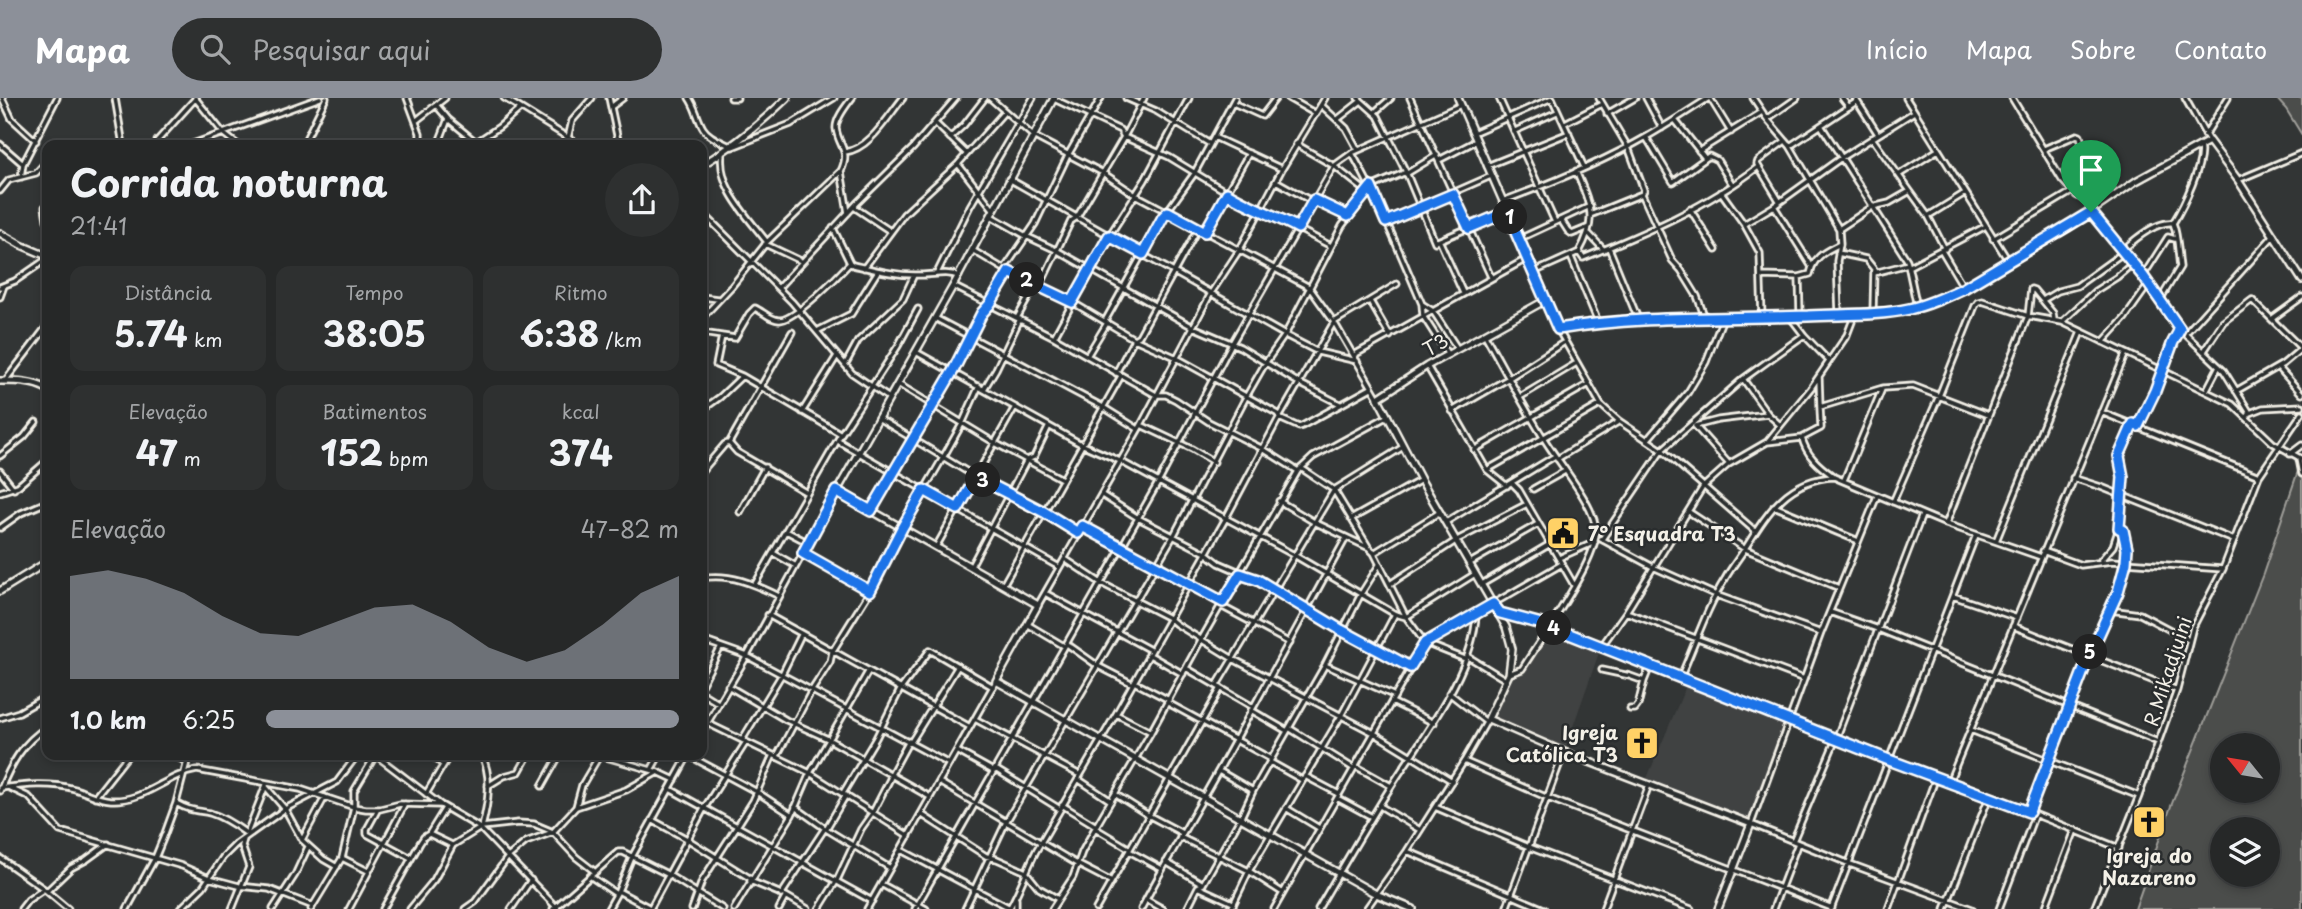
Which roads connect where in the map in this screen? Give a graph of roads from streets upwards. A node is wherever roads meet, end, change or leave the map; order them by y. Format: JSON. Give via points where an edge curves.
{"nodes":[{"id":1,"x":2,"y":98,"type":"edge"},
{"id":2,"x":57,"y":98,"type":"edge"},
{"id":3,"x":115,"y":98,"type":"edge"},
{"id":4,"x":195,"y":98,"type":"edge"},
{"id":5,"x":320,"y":98,"type":"edge"},
{"id":6,"x":326,"y":98,"type":"edge"},
{"id":7,"x":407,"y":98,"type":"edge"},
{"id":8,"x":445,"y":98,"type":"edge"},
{"id":9,"x":504,"y":98,"type":"edge"},
{"id":10,"x":592,"y":98,"type":"edge"},
{"id":11,"x":609,"y":98,"type":"edge"},
{"id":12,"x":623,"y":98,"type":"edge"},
{"id":13,"x":689,"y":98,"type":"edge"},
{"id":14,"x":730,"y":98,"type":"edge"},
{"id":15,"x":737,"y":98,"type":"edge"},
{"id":16,"x":787,"y":98,"type":"edge"},
{"id":17,"x":834,"y":98,"type":"edge"},
{"id":18,"x":852,"y":98,"type":"edge"},
{"id":19,"x":903,"y":98,"type":"edge"},
{"id":20,"x":956,"y":98,"type":"edge"},
{"id":21,"x":988,"y":98,"type":"edge"},
{"id":22,"x":1033,"y":98,"type":"edge"},
{"id":23,"x":1054,"y":98,"type":"edge"},
{"id":24,"x":1101,"y":98,"type":"edge"},
{"id":25,"x":1126,"y":98,"type":"edge"},
{"id":26,"x":1144,"y":98,"type":"edge"},
{"id":27,"x":1189,"y":98,"type":"edge"},
{"id":28,"x":1276,"y":98,"type":"edge"},
{"id":29,"x":1287,"y":98,"type":"edge"},
{"id":30,"x":1325,"y":98,"type":"edge"},
{"id":31,"x":1391,"y":98,"type":"edge"},
{"id":32,"x":1410,"y":98,"type":"edge"},
{"id":33,"x":1499,"y":98,"type":"edge"},
{"id":34,"x":1599,"y":98,"type":"edge"},
{"id":35,"x":1635,"y":98,"type":"edge"},
{"id":36,"x":1646,"y":98,"type":"edge"},
{"id":37,"x":1709,"y":98,"type":"edge"},
{"id":38,"x":1753,"y":98,"type":"edge"},
{"id":39,"x":1797,"y":98,"type":"edge"},
{"id":40,"x":1842,"y":98,"type":"edge"},
{"id":41,"x":1906,"y":98,"type":"edge"},
{"id":42,"x":2012,"y":98,"type":"edge"},
{"id":43,"x":2185,"y":98,"type":"edge"},
{"id":44,"x":2228,"y":98,"type":"edge"},
{"id":45,"x":1234,"y":100,"type":"edge"},
{"id":46,"x":1363,"y":100,"type":"edge"},
{"id":47,"x":1699,"y":100,"type":"edge"},
{"id":48,"x":1856,"y":100,"type":"edge"},
{"id":49,"x":1459,"y":101,"type":"edge"},
{"id":50,"x":1140,"y":104,"type":"junction"},
{"id":51,"x":1602,"y":104,"type":"junction"},
{"id":52,"x":1321,"y":105,"type":"junction"},
{"id":53,"x":437,"y":106,"type":"junction"},
{"id":54,"x":611,"y":107,"type":"junction"},
{"id":55,"x":1849,"y":107,"type":"junction"},
{"id":56,"x":521,"y":108,"type":"junction"},
{"id":57,"x":1005,"y":111,"type":"junction"},
{"id":58,"x":1558,"y":111,"type":"junction"},
{"id":59,"x":1375,"y":112,"type":"junction"},
{"id":60,"x":1762,"y":112,"type":"junction"},
{"id":61,"x":1914,"y":112,"type":"junction"},
{"id":62,"x":1316,"y":114,"type":"junction"},
{"id":63,"x":1607,"y":114,"type":"junction"},
{"id":64,"x":1091,"y":116,"type":"junction"},
{"id":65,"x":1508,"y":117,"type":"junction"},
{"id":66,"x":448,"y":119,"type":"junction"},
{"id":67,"x":1338,"y":119,"type":"junction"},
{"id":68,"x":1767,"y":119,"type":"junction"},
{"id":69,"x":417,"y":120,"type":"junction"},
{"id":70,"x":1675,"y":120,"type":"junction"},
{"id":71,"x":1422,"y":121,"type":"junction"},
{"id":72,"x":935,"y":122,"type":"junction"},
{"id":73,"x":1175,"y":123,"type":"junction"},
{"id":74,"x":1565,"y":123,"type":"junction"},
{"id":75,"x":1018,"y":125,"type":"junction"},
{"id":76,"x":1822,"y":127,"type":"junction"},
{"id":77,"x":1662,"y":128,"type":"junction"},
{"id":78,"x":1515,"y":131,"type":"junction"},
{"id":79,"x":1731,"y":132,"type":"junction"},
{"id":80,"x":1473,"y":133,"type":"junction"},
{"id":81,"x":1569,"y":133,"type":"junction"},
{"id":82,"x":223,"y":134,"type":"junction"},
{"id":83,"x":1878,"y":134,"type":"junction"},
{"id":84,"x":1033,"y":135,"type":"junction"},
{"id":85,"x":1387,"y":136,"type":"junction"},
{"id":86,"x":1124,"y":137,"type":"junction"},
{"id":87,"x":1214,"y":137,"type":"junction"},
{"id":88,"x":1646,"y":137,"type":"junction"},
{"id":89,"x":568,"y":138,"type":"junction"},
{"id":90,"x":950,"y":138,"type":"junction"},
{"id":91,"x":1872,"y":138,"type":"junction"},
{"id":92,"x":2207,"y":138,"type":"junction"},
{"id":93,"x":122,"y":140,"type":"edge"},
{"id":94,"x":158,"y":140,"type":"edge"},
{"id":95,"x":205,"y":140,"type":"edge"},
{"id":96,"x":231,"y":140,"type":"edge"},
{"id":97,"x":305,"y":140,"type":"edge"},
{"id":98,"x":420,"y":140,"type":"edge"},
{"id":99,"x":440,"y":140,"type":"edge"},
{"id":100,"x":470,"y":140,"type":"edge"},
{"id":101,"x":480,"y":140,"type":"edge"},
{"id":102,"x":571,"y":140,"type":"edge"},
{"id":103,"x":618,"y":140,"type":"edge"},
{"id":104,"x":36,"y":141,"type":"junction"},
{"id":105,"x":1476,"y":141,"type":"junction"},
{"id":106,"x":1785,"y":141,"type":"junction"},
{"id":107,"x":1210,"y":144,"type":"junction"},
{"id":108,"x":1296,"y":144,"type":"junction"},
{"id":109,"x":0,"y":145,"type":"edge"},
{"id":110,"x":1790,"y":146,"type":"junction"},
{"id":111,"x":2200,"y":146,"type":"junction"},
{"id":112,"x":732,"y":147,"type":"junction"},
{"id":113,"x":1628,"y":147,"type":"junction"},
{"id":114,"x":2044,"y":149,"type":"junction"},
{"id":115,"x":1358,"y":150,"type":"junction"},
{"id":116,"x":1524,"y":150,"type":"junction"},
{"id":117,"x":1938,"y":150,"type":"junction"},
{"id":118,"x":1699,"y":151,"type":"junction"},
{"id":119,"x":845,"y":152,"type":"junction"},
{"id":120,"x":722,"y":153,"type":"junction"},
{"id":121,"x":1249,"y":153,"type":"junction"},
{"id":122,"x":1352,"y":153,"type":"junction"},
{"id":123,"x":2302,"y":153,"type":"edge"},
{"id":124,"x":967,"y":154,"type":"junction"},
{"id":125,"x":1159,"y":154,"type":"junction"},
{"id":126,"x":1068,"y":155,"type":"junction"},
{"id":127,"x":1438,"y":158,"type":"junction"},
{"id":128,"x":1705,"y":158,"type":"junction"},
{"id":129,"x":1841,"y":158,"type":"junction"},
{"id":130,"x":707,"y":162,"type":"edge"},
{"id":131,"x":23,"y":164,"type":"junction"},
{"id":132,"x":958,"y":164,"type":"junction"},
{"id":133,"x":42,"y":166,"type":"edge"},
{"id":134,"x":1334,"y":166,"type":"junction"},
{"id":135,"x":1487,"y":166,"type":"junction"},
{"id":136,"x":1585,"y":167,"type":"junction"},
{"id":137,"x":1758,"y":167,"type":"junction"},
{"id":138,"x":1282,"y":169,"type":"junction"},
{"id":139,"x":841,"y":171,"type":"junction"},
{"id":140,"x":1576,"y":171,"type":"junction"},
{"id":141,"x":1103,"y":173,"type":"junction"},
{"id":142,"x":1406,"y":173,"type":"junction"},
{"id":143,"x":1194,"y":174,"type":"junction"},
{"id":144,"x":1900,"y":174,"type":"junction"},
{"id":145,"x":1491,"y":176,"type":"junction"},
{"id":146,"x":21,"y":177,"type":"junction"},
{"id":147,"x":1009,"y":179,"type":"junction"},
{"id":148,"x":1810,"y":180,"type":"junction"},
{"id":149,"x":2238,"y":180,"type":"junction"},
{"id":150,"x":1276,"y":181,"type":"junction"},
{"id":151,"x":6,"y":182,"type":"junction"},
{"id":152,"x":0,"y":183,"type":"edge"},
{"id":153,"x":1733,"y":185,"type":"junction"},
{"id":154,"x":1371,"y":187,"type":"junction"},
{"id":155,"x":1541,"y":187,"type":"junction"},
{"id":156,"x":0,"y":191,"type":"edge"},
{"id":157,"x":1910,"y":191,"type":"junction"},
{"id":158,"x":979,"y":192,"type":"junction"},
{"id":159,"x":1367,"y":192,"type":"junction"},
{"id":160,"x":1721,"y":192,"type":"junction"},
{"id":161,"x":1227,"y":193,"type":"junction"},
{"id":162,"x":1965,"y":193,"type":"junction"},
{"id":163,"x":2075,"y":193,"type":"junction"},
{"id":164,"x":1134,"y":194,"type":"junction"},
{"id":165,"x":1453,"y":194,"type":"junction"},
{"id":166,"x":1642,"y":194,"type":"junction"},
{"id":167,"x":1046,"y":201,"type":"junction"},
{"id":168,"x":1313,"y":201,"type":"junction"},
{"id":169,"x":1503,"y":201,"type":"junction"},
{"id":170,"x":2106,"y":201,"type":"junction"},
{"id":171,"x":1780,"y":202,"type":"junction"},
{"id":172,"x":854,"y":206,"type":"junction"},
{"id":173,"x":1591,"y":206,"type":"junction"},
{"id":174,"x":1774,"y":206,"type":"junction"},
{"id":175,"x":1872,"y":207,"type":"junction"},
{"id":176,"x":1262,"y":209,"type":"junction"},
{"id":177,"x":1420,"y":209,"type":"junction"},
{"id":178,"x":1690,"y":209,"type":"junction"},
{"id":179,"x":1168,"y":212,"type":"junction"},
{"id":180,"x":1507,"y":212,"type":"junction"},
{"id":181,"x":2091,"y":212,"type":"junction"},
{"id":182,"x":848,"y":213,"type":"junction"},
{"id":183,"x":992,"y":213,"type":"junction"},
{"id":184,"x":1590,"y":215,"type":"junction"},
{"id":185,"x":1348,"y":216,"type":"junction"},
{"id":186,"x":1928,"y":216,"type":"junction"},
{"id":187,"x":707,"y":217,"type":"edge"},
{"id":188,"x":1077,"y":217,"type":"junction"},
{"id":189,"x":1561,"y":220,"type":"junction"},
{"id":190,"x":1386,"y":222,"type":"junction"},
{"id":191,"x":1555,"y":222,"type":"junction"},
{"id":192,"x":2174,"y":223,"type":"junction"},
{"id":193,"x":1744,"y":224,"type":"junction"},
{"id":194,"x":1657,"y":226,"type":"junction"},
{"id":195,"x":1986,"y":226,"type":"junction"},
{"id":196,"x":1590,"y":227,"type":"junction"},
{"id":197,"x":833,"y":228,"type":"junction"},
{"id":198,"x":1198,"y":228,"type":"junction"},
{"id":199,"x":1298,"y":228,"type":"junction"},
{"id":200,"x":1469,"y":228,"type":"junction"},
{"id":201,"x":1839,"y":229,"type":"junction"},
{"id":202,"x":890,"y":231,"type":"junction"},
{"id":203,"x":1205,"y":232,"type":"junction"},
{"id":204,"x":0,"y":233,"type":"edge"},
{"id":205,"x":1589,"y":234,"type":"junction"},
{"id":206,"x":2274,"y":235,"type":"junction"},
{"id":207,"x":1026,"y":236,"type":"junction"},
{"id":208,"x":1109,"y":236,"type":"junction"},
{"id":209,"x":1519,"y":239,"type":"junction"},
{"id":210,"x":1993,"y":239,"type":"junction"},
{"id":211,"x":2175,"y":239,"type":"junction"},
{"id":212,"x":1440,"y":242,"type":"junction"},
{"id":213,"x":766,"y":243,"type":"junction"},
{"id":214,"x":1840,"y":244,"type":"junction"},
{"id":215,"x":1331,"y":246,"type":"junction"},
{"id":216,"x":1609,"y":248,"type":"junction"},
{"id":217,"x":1240,"y":249,"type":"junction"},
{"id":218,"x":1943,"y":249,"type":"junction"},
{"id":219,"x":972,"y":250,"type":"junction"},
{"id":220,"x":1056,"y":250,"type":"junction"},
{"id":221,"x":1604,"y":250,"type":"junction"},
{"id":222,"x":1716,"y":250,"type":"dead end"},
{"id":223,"x":2123,"y":251,"type":"junction"},
{"id":224,"x":1579,"y":252,"type":"junction"},
{"id":225,"x":1838,"y":253,"type":"junction"},
{"id":226,"x":1143,"y":254,"type":"junction"},
{"id":227,"x":42,"y":255,"type":"edge"},
{"id":228,"x":1571,"y":257,"type":"junction"},
{"id":229,"x":1528,"y":258,"type":"junction"},
{"id":230,"x":42,"y":261,"type":"edge"},
{"id":231,"x":751,"y":261,"type":"junction"},
{"id":232,"x":801,"y":261,"type":"junction"},
{"id":233,"x":2009,"y":262,"type":"junction"},
{"id":234,"x":850,"y":263,"type":"junction"},
{"id":235,"x":2133,"y":263,"type":"junction"},
{"id":236,"x":1909,"y":265,"type":"junction"},
{"id":237,"x":1812,"y":267,"type":"junction"},
{"id":238,"x":864,"y":268,"type":"junction"},
{"id":239,"x":1275,"y":268,"type":"junction"},
{"id":240,"x":1091,"y":269,"type":"junction"},
{"id":241,"x":1007,"y":270,"type":"junction"},
{"id":242,"x":878,"y":271,"type":"junction"},
{"id":243,"x":1175,"y":272,"type":"junction"},
{"id":244,"x":1534,"y":272,"type":"junction"},
{"id":245,"x":937,"y":273,"type":"junction"},
{"id":246,"x":1874,"y":273,"type":"junction"},
{"id":247,"x":914,"y":275,"type":"junction"},
{"id":248,"x":959,"y":276,"type":"junction"},
{"id":249,"x":1761,"y":276,"type":"junction"},
{"id":250,"x":2143,"y":276,"type":"junction"},
{"id":251,"x":1491,"y":277,"type":"junction"},
{"id":252,"x":1799,"y":277,"type":"junction"},
{"id":253,"x":2302,"y":280,"type":"edge"},
{"id":254,"x":1397,"y":284,"type":"dead end"},
{"id":255,"x":2149,"y":284,"type":"junction"},
{"id":256,"x":1038,"y":285,"type":"junction"},
{"id":257,"x":953,"y":286,"type":"junction"},
{"id":258,"x":2,"y":287,"type":"edge"},
{"id":259,"x":1125,"y":287,"type":"junction"},
{"id":260,"x":778,"y":288,"type":"junction"},
{"id":261,"x":1309,"y":288,"type":"junction"},
{"id":262,"x":1964,"y":288,"type":"junction"},
{"id":263,"x":1212,"y":293,"type":"junction"},
{"id":264,"x":1463,"y":293,"type":"junction"},
{"id":265,"x":0,"y":297,"type":"edge"},
{"id":266,"x":2302,"y":297,"type":"edge"},
{"id":267,"x":707,"y":298,"type":"edge"},
{"id":268,"x":718,"y":299,"type":"junction"},
{"id":269,"x":1370,"y":300,"type":"junction"},
{"id":270,"x":1546,"y":300,"type":"junction"},
{"id":271,"x":2043,"y":300,"type":"junction"},
{"id":272,"x":2160,"y":300,"type":"junction"},
{"id":273,"x":1072,"y":302,"type":"junction"},
{"id":274,"x":990,"y":304,"type":"junction"},
{"id":275,"x":1422,"y":304,"type":"junction"},
{"id":276,"x":1157,"y":305,"type":"junction"},
{"id":277,"x":1917,"y":307,"type":"junction"},
{"id":278,"x":918,"y":309,"type":"dead end"},
{"id":279,"x":799,"y":310,"type":"junction"},
{"id":280,"x":1433,"y":311,"type":"junction"},
{"id":281,"x":707,"y":312,"type":"edge"},
{"id":282,"x":1873,"y":313,"type":"junction"},
{"id":283,"x":1839,"y":314,"type":"junction"},
{"id":284,"x":1856,"y":314,"type":"junction"},
{"id":285,"x":1250,"y":315,"type":"junction"},
{"id":286,"x":1423,"y":316,"type":"junction"},
{"id":287,"x":1791,"y":316,"type":"junction"},
{"id":288,"x":1801,"y":316,"type":"junction"},
{"id":289,"x":2028,"y":316,"type":"junction"},
{"id":290,"x":935,"y":318,"type":"junction"},
{"id":291,"x":1019,"y":318,"type":"junction"},
{"id":292,"x":1705,"y":318,"type":"junction"},
{"id":293,"x":1723,"y":318,"type":"junction"},
{"id":294,"x":1762,"y":318,"type":"junction"},
{"id":295,"x":2273,"y":318,"type":"junction"},
{"id":296,"x":1638,"y":319,"type":"junction"},
{"id":297,"x":2054,"y":321,"type":"junction"},
{"id":298,"x":1106,"y":322,"type":"junction"},
{"id":299,"x":1334,"y":322,"type":"junction"},
{"id":300,"x":1598,"y":322,"type":"junction"},
{"id":301,"x":2062,"y":323,"type":"junction"},
{"id":302,"x":1193,"y":327,"type":"junction"},
{"id":303,"x":1558,"y":329,"type":"junction"},
{"id":304,"x":2180,"y":329,"type":"junction"},
{"id":305,"x":817,"y":331,"type":"junction"},
{"id":306,"x":792,"y":332,"type":"dead end"},
{"id":307,"x":2081,"y":332,"type":"junction"},
{"id":308,"x":42,"y":334,"type":"edge"},
{"id":309,"x":707,"y":334,"type":"edge"},
{"id":310,"x":2185,"y":334,"type":"junction"},
{"id":311,"x":1285,"y":335,"type":"junction"},
{"id":312,"x":1485,"y":335,"type":"junction"},
{"id":313,"x":1804,"y":335,"type":"junction"},
{"id":314,"x":722,"y":336,"type":"junction"},
{"id":315,"x":1390,"y":336,"type":"junction"},
{"id":316,"x":969,"y":337,"type":"junction"},
{"id":317,"x":1054,"y":337,"type":"junction"},
{"id":318,"x":1134,"y":339,"type":"junction"},
{"id":319,"x":1564,"y":342,"type":"junction"},
{"id":320,"x":2104,"y":342,"type":"junction"},
{"id":321,"x":1231,"y":345,"type":"junction"},
{"id":322,"x":2302,"y":348,"type":"edge"},
{"id":323,"x":1458,"y":349,"type":"junction"},
{"id":324,"x":2204,"y":351,"type":"junction"},
{"id":325,"x":916,"y":352,"type":"junction"},
{"id":326,"x":1318,"y":352,"type":"junction"},
{"id":327,"x":1003,"y":355,"type":"junction"},
{"id":328,"x":1354,"y":355,"type":"junction"},
{"id":329,"x":1448,"y":355,"type":"junction"},
{"id":330,"x":2125,"y":355,"type":"junction"},
{"id":331,"x":837,"y":356,"type":"junction"},
{"id":332,"x":1087,"y":356,"type":"junction"},
{"id":333,"x":1175,"y":357,"type":"junction"},
{"id":334,"x":1357,"y":361,"type":"junction"},
{"id":335,"x":1829,"y":361,"type":"junction"},
{"id":336,"x":1266,"y":362,"type":"junction"},
{"id":337,"x":1576,"y":363,"type":"junction"},
{"id":338,"x":845,"y":365,"type":"junction"},
{"id":339,"x":1427,"y":366,"type":"junction"},
{"id":340,"x":2219,"y":366,"type":"junction"},
{"id":341,"x":2278,"y":367,"type":"junction"},
{"id":342,"x":953,"y":371,"type":"junction"},
{"id":343,"x":2163,"y":371,"type":"junction"},
{"id":344,"x":1119,"y":374,"type":"junction"},
{"id":345,"x":1819,"y":375,"type":"junction"},
{"id":346,"x":742,"y":376,"type":"junction"},
{"id":347,"x":1509,"y":378,"type":"junction"},
{"id":348,"x":1213,"y":379,"type":"junction"},
{"id":349,"x":1743,"y":379,"type":"junction"},
{"id":350,"x":2,"y":381,"type":"edge"},
{"id":351,"x":1299,"y":383,"type":"junction"},
{"id":352,"x":898,"y":384,"type":"junction"},
{"id":353,"x":1589,"y":384,"type":"junction"},
{"id":354,"x":42,"y":386,"type":"edge"},
{"id":355,"x":872,"y":386,"type":"junction"},
{"id":356,"x":979,"y":386,"type":"junction"},
{"id":357,"x":1882,"y":387,"type":"junction"},
{"id":358,"x":759,"y":388,"type":"junction"},
{"id":359,"x":984,"y":388,"type":"junction"},
{"id":360,"x":1371,"y":388,"type":"junction"},
{"id":361,"x":2206,"y":391,"type":"junction"},
{"id":362,"x":2236,"y":391,"type":"junction"},
{"id":363,"x":2302,"y":394,"type":"edge"},
{"id":364,"x":1156,"y":395,"type":"junction"},
{"id":365,"x":1939,"y":396,"type":"junction"},
{"id":366,"x":1246,"y":397,"type":"junction"},
{"id":367,"x":1520,"y":397,"type":"junction"},
{"id":368,"x":889,"y":398,"type":"junction"},
{"id":369,"x":1378,"y":398,"type":"junction"},
{"id":370,"x":1340,"y":404,"type":"junction"},
{"id":371,"x":933,"y":405,"type":"junction"},
{"id":372,"x":1601,"y":405,"type":"junction"},
{"id":373,"x":2302,"y":406,"type":"edge"},
{"id":374,"x":707,"y":407,"type":"edge"},
{"id":375,"x":1015,"y":407,"type":"junction"},
{"id":376,"x":1103,"y":407,"type":"junction"},
{"id":377,"x":1820,"y":407,"type":"junction"},
{"id":378,"x":1451,"y":411,"type":"junction"},
{"id":379,"x":802,"y":412,"type":"junction"},
{"id":380,"x":2101,"y":412,"type":"junction"},
{"id":381,"x":1195,"y":413,"type":"junction"},
{"id":382,"x":2302,"y":413,"type":"edge"},
{"id":383,"x":1768,"y":414,"type":"junction"},
{"id":384,"x":1388,"y":415,"type":"junction"},
{"id":385,"x":1988,"y":415,"type":"junction"},
{"id":386,"x":2248,"y":415,"type":"junction"},
{"id":387,"x":1280,"y":416,"type":"junction"},
{"id":388,"x":1531,"y":417,"type":"junction"},
{"id":389,"x":878,"y":418,"type":"junction"},
{"id":390,"x":1619,"y":421,"type":"junction"},
{"id":391,"x":36,"y":422,"type":"dead end"},
{"id":392,"x":962,"y":424,"type":"junction"},
{"id":393,"x":1693,"y":424,"type":"junction"},
{"id":394,"x":2133,"y":424,"type":"junction"},
{"id":395,"x":1780,"y":425,"type":"junction"},
{"id":396,"x":1049,"y":426,"type":"junction"},
{"id":397,"x":2138,"y":426,"type":"junction"},
{"id":398,"x":1140,"y":427,"type":"junction"},
{"id":399,"x":1229,"y":431,"type":"junction"},
{"id":400,"x":841,"y":434,"type":"junction"},
{"id":401,"x":1543,"y":438,"type":"junction"},
{"id":402,"x":1802,"y":438,"type":"junction"},
{"id":403,"x":914,"y":439,"type":"junction"},
{"id":404,"x":1648,"y":439,"type":"junction"},
{"id":405,"x":838,"y":441,"type":"junction"},
{"id":406,"x":1178,"y":442,"type":"junction"},
{"id":407,"x":1767,"y":442,"type":"junction"},
{"id":408,"x":729,"y":443,"type":"junction"},
{"id":409,"x":995,"y":443,"type":"junction"},
{"id":410,"x":1081,"y":444,"type":"junction"},
{"id":411,"x":2302,"y":445,"type":"edge"},
{"id":412,"x":1404,"y":447,"type":"junction"},
{"id":413,"x":2279,"y":447,"type":"junction"},
{"id":414,"x":1263,"y":449,"type":"junction"},
{"id":415,"x":1474,"y":450,"type":"junction"},
{"id":416,"x":1662,"y":450,"type":"junction"},
{"id":417,"x":859,"y":451,"type":"junction"},
{"id":418,"x":2290,"y":454,"type":"junction"},
{"id":419,"x":0,"y":456,"type":"edge"},
{"id":420,"x":944,"y":456,"type":"junction"},
{"id":421,"x":1556,"y":457,"type":"junction"},
{"id":422,"x":2301,"y":459,"type":"edge"},
{"id":423,"x":1027,"y":460,"type":"junction"},
{"id":424,"x":1120,"y":461,"type":"junction"},
{"id":425,"x":1214,"y":462,"type":"junction"},
{"id":426,"x":1729,"y":464,"type":"junction"},
{"id":427,"x":42,"y":465,"type":"edge"},
{"id":428,"x":707,"y":466,"type":"edge"},
{"id":429,"x":765,"y":467,"type":"junction"},
{"id":430,"x":1299,"y":469,"type":"junction"},
{"id":431,"x":1487,"y":470,"type":"junction"},
{"id":432,"x":0,"y":471,"type":"edge"},
{"id":433,"x":1565,"y":471,"type":"junction"},
{"id":434,"x":893,"y":473,"type":"junction"},
{"id":435,"x":2302,"y":474,"type":"edge"},
{"id":436,"x":2259,"y":475,"type":"junction"},
{"id":437,"x":976,"y":477,"type":"junction"},
{"id":438,"x":1834,"y":477,"type":"junction"},
{"id":439,"x":2073,"y":478,"type":"junction"},
{"id":440,"x":1063,"y":479,"type":"junction"},
{"id":441,"x":1421,"y":480,"type":"junction"},
{"id":442,"x":1844,"y":480,"type":"junction"},
{"id":443,"x":1157,"y":483,"type":"junction"},
{"id":444,"x":1510,"y":485,"type":"junction"},
{"id":445,"x":1703,"y":488,"type":"junction"},
{"id":446,"x":13,"y":489,"type":"junction"},
{"id":447,"x":1533,"y":489,"type":"dead end"},
{"id":448,"x":924,"y":490,"type":"junction"},
{"id":449,"x":1334,"y":490,"type":"junction"},
{"id":450,"x":836,"y":491,"type":"junction"},
{"id":451,"x":0,"y":492,"type":"edge"},
{"id":452,"x":807,"y":493,"type":"junction"},
{"id":453,"x":1009,"y":495,"type":"junction"},
{"id":454,"x":1102,"y":495,"type":"junction"},
{"id":455,"x":2122,"y":495,"type":"junction"},
{"id":456,"x":1877,"y":496,"type":"junction"},
{"id":457,"x":1192,"y":501,"type":"junction"},
{"id":458,"x":1279,"y":501,"type":"junction"},
{"id":459,"x":1893,"y":502,"type":"junction"},
{"id":460,"x":42,"y":504,"type":"edge"},
{"id":461,"x":1527,"y":505,"type":"junction"},
{"id":462,"x":1774,"y":506,"type":"junction"},
{"id":463,"x":958,"y":509,"type":"junction"},
{"id":464,"x":871,"y":511,"type":"junction"},
{"id":465,"x":1688,"y":511,"type":"junction"},
{"id":466,"x":740,"y":512,"type":"dead end"},
{"id":467,"x":1044,"y":512,"type":"junction"},
{"id":468,"x":1440,"y":512,"type":"junction"},
{"id":469,"x":1922,"y":514,"type":"junction"},
{"id":470,"x":1138,"y":518,"type":"junction"},
{"id":471,"x":1226,"y":518,"type":"junction"},
{"id":472,"x":1351,"y":519,"type":"junction"},
{"id":473,"x":1314,"y":522,"type":"junction"},
{"id":474,"x":1446,"y":522,"type":"junction"},
{"id":475,"x":1539,"y":524,"type":"junction"},
{"id":476,"x":1946,"y":524,"type":"junction"},
{"id":477,"x":1082,"y":526,"type":"junction"},
{"id":478,"x":0,"y":528,"type":"edge"},
{"id":479,"x":902,"y":528,"type":"junction"},
{"id":480,"x":2119,"y":528,"type":"junction"},
{"id":481,"x":992,"y":529,"type":"junction"},
{"id":482,"x":786,"y":531,"type":"junction"},
{"id":483,"x":1755,"y":531,"type":"junction"},
{"id":484,"x":1078,"y":533,"type":"junction"},
{"id":485,"x":1174,"y":535,"type":"junction"},
{"id":486,"x":1976,"y":535,"type":"junction"},
{"id":487,"x":1260,"y":537,"type":"junction"},
{"id":488,"x":1346,"y":538,"type":"junction"},
{"id":489,"x":1596,"y":539,"type":"junction"},
{"id":490,"x":1602,"y":539,"type":"junction"},
{"id":491,"x":1457,"y":540,"type":"junction"},
{"id":492,"x":2234,"y":540,"type":"junction"},
{"id":493,"x":1857,"y":541,"type":"junction"},
{"id":494,"x":1996,"y":541,"type":"junction"},
{"id":495,"x":809,"y":543,"type":"junction"},
{"id":496,"x":1550,"y":544,"type":"junction"},
{"id":497,"x":936,"y":547,"type":"junction"},
{"id":498,"x":1024,"y":547,"type":"junction"},
{"id":499,"x":1119,"y":548,"type":"junction"},
{"id":500,"x":1369,"y":548,"type":"junction"},
{"id":501,"x":1745,"y":549,"type":"junction"},
{"id":502,"x":2043,"y":551,"type":"junction"},
{"id":503,"x":773,"y":553,"type":"junction"},
{"id":504,"x":803,"y":553,"type":"junction"},
{"id":505,"x":1206,"y":553,"type":"junction"},
{"id":506,"x":1374,"y":553,"type":"junction"},
{"id":507,"x":1294,"y":555,"type":"junction"},
{"id":508,"x":2041,"y":557,"type":"junction"},
{"id":509,"x":1559,"y":558,"type":"junction"},
{"id":510,"x":1065,"y":559,"type":"junction"},
{"id":511,"x":2101,"y":561,"type":"junction"},
{"id":512,"x":2126,"y":562,"type":"junction"},
{"id":513,"x":1470,"y":563,"type":"junction"},
{"id":514,"x":1562,"y":564,"type":"junction"},
{"id":515,"x":42,"y":565,"type":"edge"},
{"id":516,"x":1379,"y":565,"type":"junction"},
{"id":517,"x":796,"y":566,"type":"junction"},
{"id":518,"x":971,"y":566,"type":"junction"},
{"id":519,"x":1154,"y":566,"type":"junction"},
{"id":520,"x":1059,"y":567,"type":"junction"},
{"id":521,"x":1653,"y":567,"type":"junction"},
{"id":522,"x":2223,"y":569,"type":"junction"},
{"id":523,"x":1326,"y":573,"type":"junction"},
{"id":524,"x":1475,"y":573,"type":"junction"},
{"id":525,"x":1240,"y":574,"type":"junction"},
{"id":526,"x":707,"y":577,"type":"edge"},
{"id":527,"x":1101,"y":583,"type":"junction"},
{"id":528,"x":755,"y":584,"type":"junction"},
{"id":529,"x":1187,"y":584,"type":"junction"},
{"id":530,"x":1390,"y":584,"type":"junction"},
{"id":531,"x":1482,"y":584,"type":"junction"},
{"id":532,"x":1003,"y":585,"type":"junction"},
{"id":533,"x":1574,"y":585,"type":"junction"},
{"id":534,"x":1839,"y":588,"type":"junction"},
{"id":535,"x":1275,"y":590,"type":"junction"},
{"id":536,"x":870,"y":591,"type":"junction"},
{"id":537,"x":0,"y":592,"type":"edge"},
{"id":538,"x":1045,"y":593,"type":"junction"},
{"id":539,"x":1361,"y":594,"type":"junction"},
{"id":540,"x":1716,"y":595,"type":"junction"},
{"id":541,"x":779,"y":596,"type":"junction"},
{"id":542,"x":1953,"y":596,"type":"junction"},
{"id":543,"x":1136,"y":601,"type":"junction"},
{"id":544,"x":1222,"y":604,"type":"junction"},
{"id":545,"x":1493,"y":604,"type":"junction"},
{"id":546,"x":1038,"y":605,"type":"junction"},
{"id":547,"x":1306,"y":610,"type":"junction"},
{"id":548,"x":2110,"y":610,"type":"junction"},
{"id":549,"x":1626,"y":612,"type":"junction"},
{"id":550,"x":1830,"y":612,"type":"junction"},
{"id":551,"x":1500,"y":613,"type":"junction"},
{"id":552,"x":1395,"y":614,"type":"junction"},
{"id":553,"x":1476,"y":614,"type":"junction"},
{"id":554,"x":768,"y":615,"type":"junction"},
{"id":555,"x":1083,"y":615,"type":"junction"},
{"id":556,"x":1406,"y":617,"type":"junction"},
{"id":557,"x":1169,"y":618,"type":"junction"},
{"id":558,"x":2017,"y":618,"type":"junction"},
{"id":559,"x":1027,"y":624,"type":"junction"},
{"id":560,"x":1254,"y":624,"type":"junction"},
{"id":561,"x":1549,"y":626,"type":"junction"},
{"id":562,"x":2014,"y":626,"type":"junction"},
{"id":563,"x":1878,"y":629,"type":"junction"},
{"id":564,"x":1341,"y":630,"type":"junction"},
{"id":565,"x":1821,"y":633,"type":"junction"},
{"id":566,"x":1118,"y":634,"type":"junction"},
{"id":567,"x":801,"y":635,"type":"junction"},
{"id":568,"x":1201,"y":640,"type":"junction"},
{"id":569,"x":1697,"y":640,"type":"junction"},
{"id":570,"x":2189,"y":640,"type":"junction"},
{"id":571,"x":707,"y":642,"type":"edge"},
{"id":572,"x":1290,"y":643,"type":"junction"},
{"id":573,"x":1425,"y":643,"type":"junction"},
{"id":574,"x":1066,"y":645,"type":"junction"},
{"id":575,"x":1601,"y":646,"type":"junction"},
{"id":576,"x":721,"y":647,"type":"junction"},
{"id":577,"x":1376,"y":649,"type":"junction"},
{"id":578,"x":1931,"y":651,"type":"junction"},
{"id":579,"x":832,"y":652,"type":"junction"},
{"id":580,"x":1149,"y":652,"type":"junction"},
{"id":581,"x":747,"y":656,"type":"junction"},
{"id":582,"x":2089,"y":656,"type":"junction"},
{"id":583,"x":1466,"y":657,"type":"junction"},
{"id":584,"x":1233,"y":659,"type":"junction"},
{"id":585,"x":1325,"y":665,"type":"junction"},
{"id":586,"x":958,"y":666,"type":"junction"},
{"id":587,"x":1098,"y":666,"type":"junction"},
{"id":588,"x":1650,"y":666,"type":"junction"},
{"id":589,"x":1410,"y":667,"type":"junction"},
{"id":590,"x":1186,"y":668,"type":"junction"},
{"id":591,"x":1602,"y":670,"type":"dead end"},
{"id":592,"x":867,"y":672,"type":"junction"},
{"id":593,"x":707,"y":674,"type":"edge"},
{"id":594,"x":782,"y":674,"type":"junction"},
{"id":595,"x":1184,"y":674,"type":"junction"},
{"id":596,"x":1993,"y":676,"type":"junction"},
{"id":597,"x":1508,"y":677,"type":"junction"},
{"id":598,"x":1269,"y":678,"type":"junction"},
{"id":599,"x":1680,"y":678,"type":"junction"},
{"id":600,"x":1804,"y":680,"type":"junction"},
{"id":601,"x":1360,"y":681,"type":"junction"},
{"id":602,"x":1644,"y":681,"type":"junction"},
{"id":603,"x":1133,"y":683,"type":"junction"},
{"id":604,"x":995,"y":684,"type":"junction"},
{"id":605,"x":728,"y":686,"type":"junction"},
{"id":606,"x":1219,"y":686,"type":"junction"},
{"id":607,"x":812,"y":690,"type":"junction"},
{"id":608,"x":900,"y":690,"type":"junction"},
{"id":609,"x":2177,"y":690,"type":"junction"},
{"id":610,"x":1449,"y":694,"type":"junction"},
{"id":611,"x":707,"y":696,"type":"edge"},
{"id":612,"x":1307,"y":696,"type":"junction"},
{"id":613,"x":1395,"y":696,"type":"junction"},
{"id":614,"x":42,"y":699,"type":"edge"},
{"id":615,"x":1033,"y":701,"type":"junction"},
{"id":616,"x":1168,"y":702,"type":"junction"},
{"id":617,"x":1392,"y":702,"type":"junction"},
{"id":618,"x":719,"y":703,"type":"junction"},
{"id":619,"x":763,"y":707,"type":"junction"},
{"id":620,"x":846,"y":708,"type":"junction"},
{"id":621,"x":932,"y":708,"type":"junction"},
{"id":622,"x":1252,"y":708,"type":"junction"},
{"id":623,"x":2069,"y":708,"type":"junction"},
{"id":624,"x":1630,"y":709,"type":"dead end"},
{"id":625,"x":1116,"y":714,"type":"junction"},
{"id":626,"x":1341,"y":716,"type":"junction"},
{"id":627,"x":0,"y":718,"type":"edge"},
{"id":628,"x":975,"y":719,"type":"junction"},
{"id":629,"x":1067,"y":720,"type":"junction"},
{"id":630,"x":1487,"y":721,"type":"junction"},
{"id":631,"x":1788,"y":721,"type":"junction"},
{"id":632,"x":707,"y":723,"type":"joint"},
{"id":633,"x":794,"y":723,"type":"junction"},
{"id":634,"x":1201,"y":723,"type":"junction"},
{"id":635,"x":1434,"y":723,"type":"junction"},
{"id":636,"x":881,"y":726,"type":"junction"},
{"id":637,"x":970,"y":727,"type":"junction"},
{"id":638,"x":1288,"y":729,"type":"junction"},
{"id":639,"x":1970,"y":730,"type":"junction"},
{"id":640,"x":42,"y":731,"type":"edge"},
{"id":641,"x":1151,"y":732,"type":"junction"},
{"id":642,"x":1374,"y":733,"type":"junction"},
{"id":643,"x":1100,"y":739,"type":"junction"},
{"id":644,"x":1836,"y":739,"type":"junction"},
{"id":645,"x":828,"y":740,"type":"junction"},
{"id":646,"x":1011,"y":740,"type":"junction"},
{"id":647,"x":1236,"y":740,"type":"junction"},
{"id":648,"x":744,"y":741,"type":"junction"},
{"id":649,"x":910,"y":742,"type":"junction"},
{"id":650,"x":2158,"y":742,"type":"junction"},
{"id":651,"x":1321,"y":748,"type":"junction"},
{"id":652,"x":957,"y":751,"type":"junction"},
{"id":653,"x":1564,"y":752,"type":"junction"},
{"id":654,"x":775,"y":756,"type":"junction"},
{"id":655,"x":1046,"y":756,"type":"junction"},
{"id":656,"x":1410,"y":757,"type":"junction"},
{"id":657,"x":1135,"y":759,"type":"junction"},
{"id":658,"x":124,"y":760,"type":"edge"},
{"id":659,"x":183,"y":760,"type":"edge"},
{"id":660,"x":354,"y":760,"type":"edge"},
{"id":661,"x":372,"y":760,"type":"edge"},
{"id":662,"x":382,"y":760,"type":"edge"},
{"id":663,"x":438,"y":760,"type":"edge"},
{"id":664,"x":446,"y":760,"type":"edge"},
{"id":665,"x":483,"y":760,"type":"edge"},
{"id":666,"x":526,"y":760,"type":"edge"},
{"id":667,"x":556,"y":760,"type":"edge"},
{"id":668,"x":594,"y":760,"type":"edge"},
{"id":669,"x":615,"y":760,"type":"edge"},
{"id":670,"x":657,"y":760,"type":"edge"},
{"id":671,"x":686,"y":760,"type":"edge"},
{"id":672,"x":698,"y":760,"type":"edge"},
{"id":673,"x":862,"y":760,"type":"junction"},
{"id":674,"x":1270,"y":760,"type":"junction"},
{"id":675,"x":1889,"y":760,"type":"junction"},
{"id":676,"x":2050,"y":760,"type":"junction"},
{"id":677,"x":1464,"y":761,"type":"junction"},
{"id":678,"x":187,"y":762,"type":"joint"},
{"id":679,"x":949,"y":764,"type":"junction"},
{"id":680,"x":443,"y":765,"type":"junction"},
{"id":681,"x":1353,"y":768,"type":"junction"},
{"id":682,"x":651,"y":770,"type":"junction"},
{"id":683,"x":993,"y":771,"type":"junction"},
{"id":684,"x":1219,"y":771,"type":"junction"},
{"id":685,"x":184,"y":772,"type":"junction"},
{"id":686,"x":658,"y":772,"type":"junction"},
{"id":687,"x":810,"y":773,"type":"junction"},
{"id":688,"x":725,"y":775,"type":"junction"},
{"id":689,"x":891,"y":776,"type":"junction"},
{"id":690,"x":1079,"y":777,"type":"junction"},
{"id":691,"x":1169,"y":777,"type":"junction"},
{"id":692,"x":1936,"y":777,"type":"junction"},
{"id":693,"x":1304,"y":778,"type":"junction"},
{"id":694,"x":675,"y":780,"type":"junction"},
{"id":695,"x":1451,"y":781,"type":"junction"},
{"id":696,"x":939,"y":782,"type":"junction"},
{"id":697,"x":1950,"y":782,"type":"junction"},
{"id":698,"x":266,"y":785,"type":"junction"},
{"id":699,"x":1650,"y":785,"type":"junction"},
{"id":700,"x":488,"y":786,"type":"junction"},
{"id":701,"x":542,"y":786,"type":"dead end"},
{"id":702,"x":1391,"y":786,"type":"junction"},
{"id":703,"x":8,"y":787,"type":"junction"},
{"id":704,"x":0,"y":788,"type":"edge"},
{"id":705,"x":1028,"y":788,"type":"junction"},
{"id":706,"x":670,"y":789,"type":"junction"},
{"id":707,"x":1252,"y":791,"type":"junction"},
{"id":708,"x":757,"y":792,"type":"junction"},
{"id":709,"x":311,"y":793,"type":"junction"},
{"id":710,"x":426,"y":794,"type":"junction"},
{"id":711,"x":844,"y":794,"type":"junction"},
{"id":712,"x":1115,"y":794,"type":"junction"},
{"id":713,"x":1338,"y":796,"type":"junction"},
{"id":714,"x":1989,"y":796,"type":"junction"},
{"id":715,"x":2138,"y":796,"type":"junction"},
{"id":716,"x":95,"y":797,"type":"junction"},
{"id":717,"x":325,"y":797,"type":"junction"},
{"id":718,"x":930,"y":797,"type":"junction"},
{"id":719,"x":1204,"y":798,"type":"junction"},
{"id":720,"x":1549,"y":798,"type":"junction"},
{"id":721,"x":1111,"y":801,"type":"junction"},
{"id":722,"x":176,"y":803,"type":"junction"},
{"id":723,"x":405,"y":804,"type":"junction"},
{"id":724,"x":974,"y":804,"type":"junction"},
{"id":725,"x":1380,"y":806,"type":"junction"},
{"id":726,"x":354,"y":807,"type":"junction"},
{"id":727,"x":443,"y":807,"type":"junction"},
{"id":728,"x":576,"y":807,"type":"junction"},
{"id":729,"x":705,"y":807,"type":"junction"},
{"id":730,"x":795,"y":807,"type":"junction"},
{"id":731,"x":1061,"y":807,"type":"junction"},
{"id":732,"x":1435,"y":807,"type":"junction"},
{"id":733,"x":285,"y":808,"type":"junction"},
{"id":734,"x":1286,"y":808,"type":"junction"},
{"id":735,"x":378,"y":809,"type":"junction"},
{"id":736,"x":873,"y":812,"type":"junction"},
{"id":737,"x":2032,"y":813,"type":"junction"},
{"id":738,"x":792,"y":814,"type":"junction"},
{"id":739,"x":921,"y":814,"type":"junction"},
{"id":740,"x":1148,"y":815,"type":"junction"},
{"id":741,"x":1241,"y":817,"type":"junction"},
{"id":742,"x":1372,"y":817,"type":"junction"},
{"id":743,"x":652,"y":820,"type":"junction"},
{"id":744,"x":1006,"y":822,"type":"junction"},
{"id":745,"x":1751,"y":824,"type":"junction"},
{"id":746,"x":739,"y":825,"type":"junction"},
{"id":747,"x":481,"y":827,"type":"junction"},
{"id":748,"x":1095,"y":827,"type":"junction"},
{"id":749,"x":1319,"y":828,"type":"junction"},
{"id":750,"x":825,"y":829,"type":"junction"},
{"id":751,"x":1420,"y":830,"type":"junction"},
{"id":752,"x":1632,"y":830,"type":"junction"},
{"id":753,"x":2075,"y":830,"type":"junction"},
{"id":754,"x":553,"y":832,"type":"junction"},
{"id":755,"x":429,"y":834,"type":"junction"},
{"id":756,"x":246,"y":835,"type":"junction"},
{"id":757,"x":1181,"y":835,"type":"junction"},
{"id":758,"x":1270,"y":835,"type":"junction"},
{"id":759,"x":909,"y":836,"type":"junction"},
{"id":760,"x":956,"y":836,"type":"junction"},
{"id":761,"x":687,"y":839,"type":"junction"},
{"id":762,"x":302,"y":840,"type":"junction"},
{"id":763,"x":1041,"y":842,"type":"junction"},
{"id":764,"x":1795,"y":842,"type":"junction"},
{"id":765,"x":384,"y":843,"type":"junction"},
{"id":766,"x":108,"y":844,"type":"junction"},
{"id":767,"x":453,"y":845,"type":"junction"},
{"id":768,"x":773,"y":846,"type":"junction"},
{"id":769,"x":853,"y":846,"type":"junction"},
{"id":770,"x":308,"y":847,"type":"junction"},
{"id":771,"x":1529,"y":847,"type":"junction"},
{"id":772,"x":2119,"y":848,"type":"junction"},
{"id":773,"x":901,"y":850,"type":"junction"},
{"id":774,"x":1130,"y":850,"type":"junction"},
{"id":775,"x":1407,"y":851,"type":"junction"},
{"id":776,"x":1304,"y":854,"type":"junction"},
{"id":777,"x":1219,"y":855,"type":"junction"},
{"id":778,"x":509,"y":857,"type":"junction"},
{"id":779,"x":632,"y":857,"type":"junction"},
{"id":780,"x":0,"y":858,"type":"edge"},
{"id":781,"x":342,"y":858,"type":"junction"},
{"id":782,"x":411,"y":858,"type":"junction"},
{"id":783,"x":990,"y":858,"type":"junction"},
{"id":784,"x":155,"y":859,"type":"junction"},
{"id":785,"x":718,"y":859,"type":"junction"},
{"id":786,"x":803,"y":861,"type":"junction"},
{"id":787,"x":1166,"y":862,"type":"junction"},
{"id":788,"x":1077,"y":864,"type":"junction"},
{"id":789,"x":1850,"y":864,"type":"junction"},
{"id":790,"x":337,"y":867,"type":"junction"},
{"id":791,"x":890,"y":868,"type":"junction"},
{"id":792,"x":1162,"y":869,"type":"junction"},
{"id":793,"x":1734,"y":869,"type":"junction"},
{"id":794,"x":937,"y":870,"type":"junction"},
{"id":795,"x":369,"y":871,"type":"junction"},
{"id":796,"x":594,"y":871,"type":"junction"},
{"id":797,"x":1249,"y":871,"type":"junction"},
{"id":798,"x":1026,"y":872,"type":"junction"},
{"id":799,"x":1339,"y":873,"type":"junction"},
{"id":800,"x":667,"y":874,"type":"junction"},
{"id":801,"x":590,"y":876,"type":"junction"},
{"id":802,"x":209,"y":878,"type":"junction"},
{"id":803,"x":1614,"y":879,"type":"junction"},
{"id":804,"x":530,"y":880,"type":"junction"},
{"id":805,"x":750,"y":880,"type":"junction"},
{"id":806,"x":836,"y":880,"type":"junction"},
{"id":807,"x":1110,"y":881,"type":"junction"},
{"id":808,"x":1899,"y":881,"type":"junction"},
{"id":809,"x":881,"y":884,"type":"junction"},
{"id":810,"x":1200,"y":885,"type":"junction"},
{"id":811,"x":239,"y":886,"type":"junction"},
{"id":812,"x":1781,"y":888,"type":"junction"},
{"id":813,"x":46,"y":890,"type":"junction"},
{"id":814,"x":976,"y":890,"type":"junction"},
{"id":815,"x":617,"y":892,"type":"junction"},
{"id":816,"x":1283,"y":893,"type":"junction"},
{"id":817,"x":282,"y":894,"type":"junction"},
{"id":818,"x":699,"y":894,"type":"junction"},
{"id":819,"x":1376,"y":894,"type":"junction"},
{"id":820,"x":1511,"y":895,"type":"junction"},
{"id":821,"x":784,"y":896,"type":"junction"},
{"id":822,"x":1016,"y":897,"type":"junction"},
{"id":823,"x":1058,"y":899,"type":"junction"},
{"id":824,"x":1146,"y":899,"type":"junction"},
{"id":825,"x":1948,"y":900,"type":"junction"},
{"id":826,"x":872,"y":901,"type":"junction"},
{"id":827,"x":1233,"y":903,"type":"junction"},
{"id":828,"x":312,"y":907,"type":"edge"},
{"id":829,"x":917,"y":907,"type":"edge"},
{"id":830,"x":556,"y":908,"type":"edge"},
{"id":831,"x":1009,"y":908,"type":"edge"},
{"id":832,"x":21,"y":909,"type":"edge"},
{"id":833,"x":68,"y":909,"type":"edge"},
{"id":834,"x":127,"y":909,"type":"edge"},
{"id":835,"x":180,"y":909,"type":"edge"},
{"id":836,"x":232,"y":909,"type":"edge"},
{"id":837,"x":273,"y":909,"type":"edge"},
{"id":838,"x":349,"y":909,"type":"edge"},
{"id":839,"x":383,"y":909,"type":"edge"},
{"id":840,"x":410,"y":909,"type":"edge"},
{"id":841,"x":465,"y":909,"type":"edge"},
{"id":842,"x":512,"y":909,"type":"edge"},
{"id":843,"x":608,"y":909,"type":"edge"},
{"id":844,"x":651,"y":909,"type":"edge"},
{"id":845,"x":692,"y":909,"type":"edge"},
{"id":846,"x":723,"y":909,"type":"edge"},
{"id":847,"x":734,"y":909,"type":"edge"},
{"id":848,"x":779,"y":909,"type":"edge"},
{"id":849,"x":808,"y":909,"type":"edge"},
{"id":850,"x":819,"y":909,"type":"edge"},
{"id":851,"x":867,"y":909,"type":"edge"},
{"id":852,"x":926,"y":909,"type":"edge"},
{"id":853,"x":965,"y":909,"type":"edge"},
{"id":854,"x":1016,"y":909,"type":"edge"},
{"id":855,"x":1052,"y":909,"type":"edge"},
{"id":856,"x":1096,"y":909,"type":"edge"},
{"id":857,"x":1141,"y":909,"type":"edge"},
{"id":858,"x":1163,"y":909,"type":"edge"},
{"id":859,"x":1187,"y":909,"type":"edge"},
{"id":860,"x":1231,"y":909,"type":"edge"},
{"id":861,"x":1274,"y":909,"type":"edge"},
{"id":862,"x":1318,"y":909,"type":"edge"},
{"id":863,"x":1366,"y":909,"type":"edge"},
{"id":864,"x":1413,"y":909,"type":"edge"},
{"id":865,"x":1506,"y":909,"type":"edge"},
{"id":866,"x":1544,"y":909,"type":"edge"},
{"id":867,"x":1603,"y":909,"type":"edge"},
{"id":868,"x":1691,"y":909,"type":"edge"},
{"id":869,"x":1718,"y":909,"type":"edge"},
{"id":870,"x":1773,"y":909,"type":"edge"},
{"id":871,"x":1832,"y":909,"type":"edge"},
{"id":872,"x":1888,"y":909,"type":"edge"},
{"id":873,"x":1945,"y":909,"type":"edge"},
{"id":874,"x":1972,"y":909,"type":"edge"},
{"id":875,"x":1999,"y":909,"type":"edge"},
{"id":876,"x":2045,"y":909,"type":"edge"},
{"id":877,"x":2094,"y":909,"type":"edge"}],
"edges":[{"from":1,"to":104,"type":"street","via":[[12,119]]},
{"from":2,"to":104,"type":"street"},
{"from":3,"to":93,"type":"street"},
{"from":4,"to":82,"type":"street"},
{"from":4,"to":94,"type":"street"},
{"from":5,"to":82,"type":"street"},
{"from":6,"to":97,"type":"street"},
{"from":7,"to":69,"type":"street"},
{"from":8,"to":53,"type":"street"},
{"from":9,"to":56,"type":"street"},
{"from":10,"to":89,"type":"street","via":[[572,121]]},
{"from":11,"to":54,"type":"street"},
{"from":12,"to":54,"type":"street"},
{"from":13,"to":112,"type":"street","via":[[708,134]]},
{"from":14,"to":15,"type":"street"},
{"from":16,"to":112,"type":"street"},
{"from":17,"to":112,"type":"street","via":[[792,124]]},
{"from":18,"to":119,"type":"street","via":[[836,127]]},
{"from":19,"to":119,"type":"street","via":[[870,139]]},
{"from":20,"to":72,"type":"street"},
{"from":21,"to":57,"type":"street"},
{"from":21,"to":90,"type":"street"},
{"from":22,"to":75,"type":"street"},
{"from":23,"to":64,"type":"street"},
{"from":23,"to":84,"type":"street"},
{"from":24,"to":64,"type":"street"},
{"from":25,"to":50,"type":"street"},
{"from":26,"to":50,"type":"street"},
{"from":27,"to":73,"type":"street"},
{"from":28,"to":45,"type":"street","via":[[1262,116]]},
{"from":29,"to":62,"type":"street"},
{"from":30,"to":52,"type":"street"},
{"from":31,"to":59,"type":"street"},
{"from":32,"to":71,"type":"street"},
{"from":33,"to":65,"type":"street"},
{"from":34,"to":51,"type":"street"},
{"from":35,"to":63,"type":"street"},
{"from":36,"to":77,"type":"street"},
{"from":37,"to":47,"type":"street"},
{"from":37,"to":79,"type":"street"},
{"from":38,"to":60,"type":"street"},
{"from":39,"to":68,"type":"street"},
{"from":40,"to":55,"type":"street"},
{"from":41,"to":61,"type":"street"},
{"from":42,"to":114,"type":"street"},
{"from":43,"to":92,"type":"street"},
{"from":44,"to":92,"type":"street"},
{"from":45,"to":87,"type":"street"},
{"from":46,"to":59,"type":"street"},
{"from":46,"to":67,"type":"street"},
{"from":47,"to":70,"type":"street"},
{"from":48,"to":55,"type":"street"},
{"from":48,"to":83,"type":"street"},
{"from":49,"to":71,"type":"street"},
{"from":49,"to":80,"type":"street"},
{"from":50,"to":73,"type":"street"},
{"from":50,"to":86,"type":"street"},
{"from":51,"to":63,"type":"street"},
{"from":51,"to":74,"type":"street"},
{"from":52,"to":62,"type":"street"},
{"from":52,"to":67,"type":"street"},
{"from":53,"to":66,"type":"street"},
{"from":53,"to":69,"type":"street"},
{"from":54,"to":103,"type":"street"},
{"from":55,"to":76,"type":"street"},
{"from":56,"to":89,"type":"street"},
{"from":56,"to":101,"type":"street"},
{"from":57,"to":75,"type":"street"},
{"from":57,"to":124,"type":"street"},
{"from":58,"to":65,"type":"street","via":[[1552,98]]},
{"from":58,"to":74,"type":"street"},
{"from":58,"to":78,"type":"street"},
{"from":59,"to":85,"type":"street"},
{"from":60,"to":68,"type":"street"},
{"from":60,"to":79,"type":"street"},
{"from":61,"to":83,"type":"street"},
{"from":61,"to":117,"type":"street"},
{"from":62,"to":108,"type":"street"},
{"from":63,"to":113,"type":"street"},
{"from":64,"to":86,"type":"street","via":[[1120,130]]},
{"from":64,"to":126,"type":"street"},
{"from":65,"to":78,"type":"street"},
{"from":65,"to":80,"type":"street"},
{"from":66,"to":99,"type":"street"},
{"from":66,"to":100,"type":"street"},
{"from":67,"to":115,"type":"street"},
{"from":68,"to":106,"type":"street"},
{"from":69,"to":98,"type":"street"},
{"from":70,"to":77,"type":"street"},
{"from":70,"to":118,"type":"street"},
{"from":71,"to":85,"type":"street"},
{"from":71,"to":127,"type":"street"},
{"from":72,"to":90,"type":"street"},
{"from":72,"to":172,"type":"street"},
{"from":73,"to":107,"type":"street"},
{"from":73,"to":125,"type":"street"},
{"from":74,"to":81,"type":"street"},
{"from":75,"to":84,"type":"street"},
{"from":75,"to":158,"type":"street"},
{"from":76,"to":110,"type":"street"},
{"from":76,"to":129,"type":"street"},
{"from":77,"to":88,"type":"street"},
{"from":78,"to":116,"type":"street"},
{"from":79,"to":118,"type":"street"},
{"from":80,"to":105,"type":"street"},
{"from":81,"to":116,"type":"street"},
{"from":81,"to":136,"type":"street"},
{"from":82,"to":95,"type":"street"},
{"from":82,"to":96,"type":"street"},
{"from":83,"to":91,"type":"street"},
{"from":84,"to":126,"type":"street"},
{"from":84,"to":147,"type":"street"},
{"from":85,"to":115,"type":"street"},
{"from":85,"to":142,"type":"street"},
{"from":86,"to":125,"type":"street"},
{"from":86,"to":141,"type":"street"},
{"from":87,"to":107,"type":"street"},
{"from":87,"to":121,"type":"street"},
{"from":88,"to":113,"type":"street"},
{"from":88,"to":128,"type":"street","via":[[1673,182]]},
{"from":89,"to":102,"type":"street"},
{"from":90,"to":124,"type":"street"},
{"from":91,"to":129,"type":"street"},
{"from":91,"to":144,"type":"street"},
{"from":92,"to":111,"type":"street"},
{"from":92,"to":149,"type":"street"},
{"from":104,"to":131,"type":"street"},
{"from":105,"to":127,"type":"street"},
{"from":105,"to":135,"type":"street"},
{"from":106,"to":110,"type":"street"},
{"from":106,"to":137,"type":"street","via":[[1758,160]]},
{"from":107,"to":143,"type":"street"},
{"from":108,"to":134,"type":"street"},
{"from":108,"to":138,"type":"street"},
{"from":109,"to":131,"type":"street"},
{"from":110,"to":148,"type":"street"},
{"from":111,"to":170,"type":"street"},
{"from":111,"to":192,"type":"street","via":[[2200,162]]},
{"from":112,"to":120,"type":"street"},
{"from":113,"to":136,"type":"street"},
{"from":113,"to":166,"type":"street"},
{"from":114,"to":163,"type":"street"},
{"from":114,"to":163,"type":"street","via":[[2080,136],[2086,158]]},
{"from":115,"to":122,"type":"street"},
{"from":116,"to":135,"type":"street"},
{"from":116,"to":155,"type":"street"},
{"from":117,"to":144,"type":"street"},
{"from":117,"to":162,"type":"street"},
{"from":118,"to":128,"type":"street"},
{"from":119,"to":139,"type":"street"},
{"from":120,"to":130,"type":"street"},
{"from":120,"to":213,"type":"street","via":[[727,186]]},
{"from":121,"to":138,"type":"street"},
{"from":121,"to":161,"type":"street"},
{"from":122,"to":134,"type":"street"},
{"from":122,"to":154,"type":"street"},
{"from":123,"to":149,"type":"street"},
{"from":124,"to":132,"type":"street"},
{"from":125,"to":143,"type":"street"},
{"from":125,"to":164,"type":"street"},
{"from":126,"to":141,"type":"street"},
{"from":126,"to":167,"type":"street"},
{"from":127,"to":142,"type":"street"},
{"from":127,"to":165,"type":"street"},
{"from":128,"to":153,"type":"street","via":[[1713,156]]},
{"from":129,"to":148,"type":"street"},
{"from":129,"to":175,"type":"street"},
{"from":131,"to":146,"type":"street"},
{"from":132,"to":158,"type":"street"},
{"from":132,"to":202,"type":"street"},
{"from":133,"to":146,"type":"street"},
{"from":134,"to":159,"type":"street"},
{"from":134,"to":168,"type":"street"},
{"from":135,"to":145,"type":"street"},
{"from":136,"to":140,"type":"street"},
{"from":137,"to":153,"type":"street"},
{"from":137,"to":171,"type":"street"},
{"from":138,"to":150,"type":"street"},
{"from":139,"to":182,"type":"street"},
{"from":139,"to":213,"type":"street"},
{"from":140,"to":155,"type":"street"},
{"from":140,"to":173,"type":"street"},
{"from":141,"to":164,"type":"street"},
{"from":141,"to":188,"type":"street"},
{"from":142,"to":154,"type":"street"},
{"from":142,"to":177,"type":"street"},
{"from":143,"to":161,"type":"street"},
{"from":143,"to":179,"type":"street"},
{"from":144,"to":157,"type":"street"},
{"from":145,"to":165,"type":"street"},
{"from":145,"to":169,"type":"street"},
{"from":146,"to":151,"type":"street"},
{"from":147,"to":167,"type":"street"},
{"from":147,"to":183,"type":"street"},
{"from":148,"to":171,"type":"street"},
{"from":148,"to":201,"type":"street"},
{"from":149,"to":206,"type":"street"},
{"from":150,"to":168,"type":"street"},
{"from":150,"to":176,"type":"street"},
{"from":151,"to":152,"type":"street"},
{"from":151,"to":156,"type":"street"},
{"from":153,"to":160,"type":"street"},
{"from":154,"to":159,"type":"street"},
{"from":154,"to":190,"type":"street"},
{"from":155,"to":169,"type":"street"},
{"from":155,"to":191,"type":"street"},
{"from":157,"to":175,"type":"street","via":[[1889,204]]},
{"from":157,"to":186,"type":"street"},
{"from":158,"to":183,"type":"street"},
{"from":158,"to":245,"type":"street"},
{"from":159,"to":185,"type":"street"},
{"from":160,"to":178,"type":"street"},
{"from":160,"to":193,"type":"street"},
{"from":161,"to":176,"type":"street"},
{"from":161,"to":203,"type":"street"},
{"from":162,"to":186,"type":"street"},
{"from":162,"to":195,"type":"street"},
{"from":163,"to":170,"type":"street","via":[[2085,200]]},
{"from":163,"to":210,"type":"street"},
{"from":164,"to":179,"type":"street"},
{"from":164,"to":208,"type":"street"},
{"from":165,"to":177,"type":"street"},
{"from":165,"to":200,"type":"street"},
{"from":166,"to":184,"type":"street"},
{"from":166,"to":194,"type":"street"},
{"from":167,"to":188,"type":"street"},
{"from":167,"to":207,"type":"street"},
{"from":168,"to":185,"type":"street"},
{"from":168,"to":199,"type":"street"},
{"from":169,"to":180,"type":"street"},
{"from":170,"to":181,"type":"street"},
{"from":171,"to":174,"type":"street"},
{"from":172,"to":182,"type":"street"},
{"from":172,"to":202,"type":"street"},
{"from":173,"to":184,"type":"street"},
{"from":173,"to":189,"type":"street"},
{"from":174,"to":193,"type":"street"},
{"from":174,"to":237,"type":"street"},
{"from":175,"to":201,"type":"street"},
{"from":175,"to":236,"type":"street"},
{"from":176,"to":199,"type":"street"},
{"from":176,"to":217,"type":"street"},
{"from":177,"to":190,"type":"street"},
{"from":177,"to":212,"type":"street","via":[[1433,241]]},
{"from":178,"to":194,"type":"street"},
{"from":178,"to":222,"type":"street"},
{"from":179,"to":198,"type":"street"},
{"from":179,"to":226,"type":"street"},
{"from":180,"to":200,"type":"street"},
{"from":180,"to":209,"type":"street"},
{"from":181,"to":223,"type":"street"},
{"from":181,"to":233,"type":"street"},
{"from":182,"to":197,"type":"street"},
{"from":183,"to":207,"type":"street"},
{"from":183,"to":219,"type":"street"},
{"from":184,"to":196,"type":"street"},
{"from":185,"to":215,"type":"street"},
{"from":186,"to":218,"type":"street"},
{"from":187,"to":231,"type":"street"},
{"from":188,"to":208,"type":"street"},
{"from":188,"to":220,"type":"street"},
{"from":189,"to":191,"type":"street"},
{"from":189,"to":196,"type":"street","via":[[1572,234]]},
{"from":190,"to":275,"type":"street"},
{"from":191,"to":209,"type":"street"},
{"from":192,"to":211,"type":"street"},
{"from":192,"to":223,"type":"street","via":[[2149,231]]},
{"from":193,"to":249,"type":"street","via":[[1760,253]]},
{"from":194,"to":216,"type":"street"},
{"from":194,"to":292,"type":"street"},
{"from":195,"to":210,"type":"street"},
{"from":195,"to":218,"type":"street"},
{"from":196,"to":205,"type":"street"},
{"from":197,"to":232,"type":"street"},
{"from":197,"to":234,"type":"street"},
{"from":198,"to":203,"type":"street"},
{"from":198,"to":243,"type":"street"},
{"from":199,"to":215,"type":"street"},
{"from":199,"to":239,"type":"street"},
{"from":200,"to":212,"type":"street"},
{"from":200,"to":251,"type":"street"},
{"from":201,"to":214,"type":"street"},
{"from":202,"to":238,"type":"street"},
{"from":203,"to":217,"type":"street"},
{"from":204,"to":227,"type":"street"},
{"from":205,"to":221,"type":"street"},
{"from":205,"to":224,"type":"street"},
{"from":206,"to":253,"type":"street"},
{"from":206,"to":310,"type":"street"},
{"from":207,"to":220,"type":"street"},
{"from":207,"to":241,"type":"street"},
{"from":208,"to":226,"type":"street"},
{"from":208,"to":240,"type":"street"},
{"from":209,"to":229,"type":"street"},
{"from":210,"to":233,"type":"street"},
{"from":211,"to":250,"type":"street","via":[[2168,237]]},
{"from":211,"to":272,"type":"street","via":[[2179,267]]},
{"from":212,"to":264,"type":"street"},
{"from":213,"to":231,"type":"street"},
{"from":213,"to":232,"type":"street"},
{"from":214,"to":225,"type":"street"},
{"from":214,"to":237,"type":"street","via":[[1823,252]]},
{"from":215,"to":261,"type":"street"},
{"from":216,"to":221,"type":"street"},
{"from":216,"to":296,"type":"street"},
{"from":217,"to":239,"type":"street"},
{"from":217,"to":263,"type":"street"},
{"from":218,"to":236,"type":"street"},
{"from":218,"to":262,"type":"street"},
{"from":219,"to":241,"type":"street"},
{"from":219,"to":248,"type":"street"},
{"from":220,"to":240,"type":"street"},
{"from":220,"to":256,"type":"street"},
{"from":221,"to":224,"type":"street","via":[[1583,258]]},
{"from":223,"to":235,"type":"street"},
{"from":223,"to":271,"type":"street","via":[[2077,286]]},
{"from":224,"to":228,"type":"street"},
{"from":225,"to":246,"type":"street","via":[[1866,259]]},
{"from":225,"to":283,"type":"street"},
{"from":226,"to":243,"type":"street"},
{"from":226,"to":259,"type":"street"},
{"from":228,"to":244,"type":"street"},
{"from":228,"to":300,"type":"street"},
{"from":229,"to":244,"type":"street"},
{"from":229,"to":251,"type":"street"},
{"from":230,"to":258,"type":"street"},
{"from":231,"to":260,"type":"street"},
{"from":231,"to":268,"type":"street"},
{"from":232,"to":260,"type":"street"},
{"from":233,"to":262,"type":"street"},
{"from":234,"to":238,"type":"street"},
{"from":234,"to":279,"type":"street"},
{"from":235,"to":250,"type":"street"},
{"from":235,"to":301,"type":"street"},
{"from":236,"to":246,"type":"street"},
{"from":236,"to":277,"type":"street"},
{"from":237,"to":252,"type":"street","via":[[1810,274]]},
{"from":238,"to":242,"type":"street"},
{"from":239,"to":261,"type":"street"},
{"from":239,"to":285,"type":"street"},
{"from":240,"to":259,"type":"street"},
{"from":240,"to":273,"type":"street"},
{"from":241,"to":256,"type":"street"},
{"from":241,"to":274,"type":"street"},
{"from":242,"to":247,"type":"street"},
{"from":242,"to":305,"type":"street","via":[[851,314]]},
{"from":243,"to":263,"type":"street"},
{"from":243,"to":276,"type":"street"},
{"from":244,"to":270,"type":"street"},
{"from":245,"to":247,"type":"street"},
{"from":245,"to":248,"type":"street"},
{"from":246,"to":282,"type":"street"},
{"from":247,"to":338,"type":"street","via":[[902,299],[858,341]]},
{"from":248,"to":257,"type":"street"},
{"from":249,"to":252,"type":"street"},
{"from":249,"to":294,"type":"street"},
{"from":250,"to":255,"type":"street"},
{"from":251,"to":264,"type":"street"},
{"from":252,"to":288,"type":"street"},
{"from":254,"to":269,"type":"street"},
{"from":255,"to":272,"type":"street"},
{"from":255,"to":320,"type":"street"},
{"from":256,"to":273,"type":"street"},
{"from":256,"to":291,"type":"street"},
{"from":257,"to":274,"type":"street"},
{"from":257,"to":290,"type":"street"},
{"from":258,"to":265,"type":"street"},
{"from":259,"to":276,"type":"street"},
{"from":259,"to":298,"type":"street"},
{"from":260,"to":279,"type":"street"},
{"from":261,"to":299,"type":"street"},
{"from":261,"to":311,"type":"street"},
{"from":262,"to":277,"type":"street"},
{"from":263,"to":285,"type":"street"},
{"from":263,"to":302,"type":"street"},
{"from":264,"to":280,"type":"street"},
{"from":266,"to":295,"type":"street"},
{"from":267,"to":268,"type":"street"},
{"from":268,"to":281,"type":"street"},
{"from":269,"to":299,"type":"street"},
{"from":269,"to":315,"type":"street"},
{"from":270,"to":303,"type":"street"},
{"from":270,"to":312,"type":"street","name":"T3"},
{"from":271,"to":289,"type":"street","via":[[2031,289]]},
{"from":271,"to":297,"type":"street"},
{"from":272,"to":304,"type":"street"},
{"from":273,"to":298,"type":"street"},
{"from":273,"to":317,"type":"street"},
{"from":274,"to":291,"type":"street"},
{"from":274,"to":316,"type":"street"},
{"from":275,"to":280,"type":"street"},
{"from":275,"to":286,"type":"street"},
{"from":276,"to":302,"type":"street"},
{"from":276,"to":318,"type":"street"},
{"from":277,"to":282,"type":"street"},
{"from":278,"to":355,"type":"street"},
{"from":279,"to":305,"type":"street"},
{"from":279,"to":314,"type":"street","via":[[778,321],[753,308],[735,338]]},
{"from":280,"to":286,"type":"street"},
{"from":280,"to":323,"type":"street"},
{"from":282,"to":284,"type":"street"},
{"from":283,"to":284,"type":"street"},
{"from":283,"to":288,"type":"street"},
{"from":284,"to":335,"type":"street"},
{"from":285,"to":311,"type":"street"},
{"from":285,"to":321,"type":"street"},
{"from":286,"to":315,"type":"street"},
{"from":286,"to":329,"type":"street"},
{"from":287,"to":288,"type":"street"},
{"from":287,"to":294,"type":"street"},
{"from":287,"to":313,"type":"street"},
{"from":289,"to":297,"type":"street"},
{"from":289,"to":365,"type":"street","via":[[1978,302]]},
{"from":289,"to":385,"type":"street"},
{"from":290,"to":316,"type":"street"},
{"from":290,"to":325,"type":"street"},
{"from":291,"to":317,"type":"street"},
{"from":291,"to":327,"type":"street"},
{"from":292,"to":293,"type":"street"},
{"from":292,"to":296,"type":"street"},
{"from":293,"to":294,"type":"street"},
{"from":293,"to":404,"type":"street","via":[[1688,392]]},
{"from":295,"to":322,"type":"street"},
{"from":295,"to":324,"type":"street","via":[[2251,300],[2223,322]]},
{"from":296,"to":300,"type":"street"},
{"from":297,"to":301,"type":"street"},
{"from":298,"to":318,"type":"street"},
{"from":298,"to":332,"type":"street"},
{"from":299,"to":326,"type":"street"},
{"from":299,"to":328,"type":"street"},
{"from":300,"to":303,"type":"street"},
{"from":301,"to":307,"type":"street"},
{"from":302,"to":321,"type":"street"},
{"from":302,"to":333,"type":"street"},
{"from":303,"to":319,"type":"street"},
{"from":304,"to":310,"type":"street"},
{"from":304,"to":343,"type":"street"},
{"from":305,"to":331,"type":"street"},
{"from":306,"to":358,"type":"street"},
{"from":307,"to":320,"type":"street"},
{"from":307,"to":494,"type":"street"},
{"from":308,"to":350,"type":"street"},
{"from":309,"to":314,"type":"street"},
{"from":310,"to":324,"type":"street"},
{"from":311,"to":326,"type":"street"},
{"from":311,"to":336,"type":"street"},
{"from":312,"to":323,"type":"street","name":"T3"},
{"from":312,"to":347,"type":"street"},
{"from":313,"to":335,"type":"street"},
{"from":313,"to":349,"type":"street"},
{"from":314,"to":346,"type":"street","via":[[715,363]]},
{"from":315,"to":328,"type":"street"},
{"from":316,"to":327,"type":"street"},
{"from":316,"to":342,"type":"street"},
{"from":317,"to":332,"type":"street"},
{"from":318,"to":333,"type":"street"},
{"from":318,"to":344,"type":"street"},
{"from":319,"to":337,"type":"street"},
{"from":319,"to":347,"type":"street"},
{"from":320,"to":330,"type":"street"},
{"from":321,"to":336,"type":"street"},
{"from":321,"to":348,"type":"street"},
{"from":322,"to":341,"type":"street"},
{"from":323,"to":329,"type":"street","name":"T3"},
{"from":324,"to":340,"type":"street"},
{"from":325,"to":342,"type":"street"},
{"from":325,"to":352,"type":"street"},
{"from":326,"to":334,"type":"street"},
{"from":326,"to":351,"type":"street"},
{"from":327,"to":359,"type":"street"},
{"from":327,"to":376,"type":"street"},
{"from":328,"to":334,"type":"street"},
{"from":329,"to":339,"type":"street","name":"T3"},
{"from":330,"to":343,"type":"street"},
{"from":330,"to":380,"type":"street"},
{"from":331,"to":338,"type":"street"},
{"from":331,"to":379,"type":"street"},
{"from":332,"to":344,"type":"street"},
{"from":333,"to":348,"type":"street"},
{"from":333,"to":364,"type":"street"},
{"from":334,"to":360,"type":"street"},
{"from":335,"to":345,"type":"street"},
{"from":336,"to":351,"type":"street"},
{"from":336,"to":366,"type":"street"},
{"from":337,"to":353,"type":"street"},
{"from":337,"to":367,"type":"street"},
{"from":338,"to":355,"type":"street"},
{"from":339,"to":369,"type":"street","name":"T3"},
{"from":339,"to":378,"type":"street"},
{"from":340,"to":361,"type":"street"},
{"from":340,"to":362,"type":"street"},
{"from":341,"to":362,"type":"street"},
{"from":341,"to":363,"type":"street"},
{"from":342,"to":356,"type":"street"},
{"from":342,"to":371,"type":"street"},
{"from":343,"to":361,"type":"street"},
{"from":343,"to":397,"type":"street"},
{"from":344,"to":364,"type":"street"},
{"from":344,"to":376,"type":"street"},
{"from":345,"to":377,"type":"street"},
{"from":345,"to":395,"type":"street"},
{"from":346,"to":358,"type":"street"},
{"from":346,"to":374,"type":"street"},
{"from":347,"to":367,"type":"street"},
{"from":347,"to":378,"type":"street"},
{"from":348,"to":366,"type":"street"},
{"from":348,"to":381,"type":"street"},
{"from":349,"to":383,"type":"street"},
{"from":349,"to":393,"type":"street"},
{"from":350,"to":354,"type":"street"},
{"from":351,"to":370,"type":"street"},
{"from":351,"to":387,"type":"street"},
{"from":352,"to":368,"type":"street"},
{"from":352,"to":371,"type":"street"},
{"from":353,"to":372,"type":"street"},
{"from":353,"to":388,"type":"street"},
{"from":355,"to":368,"type":"street"},
{"from":355,"to":400,"type":"street"},
{"from":356,"to":359,"type":"street"},
{"from":356,"to":392,"type":"street"},
{"from":357,"to":365,"type":"street","via":[[1913,386]]},
{"from":357,"to":377,"type":"street"},
{"from":357,"to":442,"type":"street"},
{"from":358,"to":379,"type":"street"},
{"from":358,"to":408,"type":"street"},
{"from":359,"to":375,"type":"street"},
{"from":360,"to":369,"type":"street"},
{"from":360,"to":370,"type":"street"},
{"from":361,"to":386,"type":"street"},
{"from":362,"to":386,"type":"street"},
{"from":364,"to":381,"type":"street","via":[[1166,395]]},
{"from":364,"to":398,"type":"street"},
{"from":365,"to":385,"type":"street"},
{"from":365,"to":459,"type":"street"},
{"from":366,"to":387,"type":"street"},
{"from":366,"to":399,"type":"street"},
{"from":367,"to":388,"type":"street"},
{"from":368,"to":389,"type":"street"},
{"from":369,"to":384,"type":"street"},
{"from":370,"to":387,"type":"street","via":[[1298,427]]},
{"from":371,"to":392,"type":"street"},
{"from":371,"to":403,"type":"street"},
{"from":372,"to":390,"type":"street"},
{"from":372,"to":401,"type":"street"},
{"from":373,"to":386,"type":"street","via":[[2263,408]]},
{"from":375,"to":396,"type":"street"},
{"from":375,"to":409,"type":"street"},
{"from":376,"to":398,"type":"street"},
{"from":376,"to":410,"type":"street"},
{"from":377,"to":402,"type":"street","via":[[1821,428]]},
{"from":378,"to":415,"type":"street"},
{"from":379,"to":400,"type":"street"},
{"from":380,"to":394,"type":"street"},
{"from":380,"to":439,"type":"street"},
{"from":381,"to":399,"type":"street"},
{"from":381,"to":406,"type":"street"},
{"from":382,"to":413,"type":"street","name":"R.Mikadjuini"},
{"from":383,"to":393,"type":"street"},
{"from":383,"to":395,"type":"street"},
{"from":384,"to":412,"type":"street"},
{"from":384,"to":430,"type":"street"},
{"from":385,"to":476,"type":"street"},
{"from":386,"to":413,"type":"street"},
{"from":387,"to":414,"type":"street"},
{"from":388,"to":401,"type":"street"},
{"from":388,"to":415,"type":"street"},
{"from":389,"to":403,"type":"street"},
{"from":389,"to":417,"type":"street"},
{"from":390,"to":404,"type":"street"},
{"from":390,"to":421,"type":"street"},
{"from":391,"to":419,"type":"street"},
{"from":392,"to":409,"type":"street"},
{"from":392,"to":420,"type":"street"},
{"from":393,"to":416,"type":"street"},
{"from":393,"to":426,"type":"street"},
{"from":394,"to":397,"type":"street"},
{"from":394,"to":455,"type":"street","via":[[2119,456]]},
{"from":395,"to":407,"type":"street"},
{"from":396,"to":410,"type":"street"},
{"from":396,"to":423,"type":"street","via":[[1034,457]]},
{"from":397,"to":436,"type":"street"},
{"from":398,"to":406,"type":"street"},
{"from":398,"to":424,"type":"street"},
{"from":399,"to":414,"type":"street"},
{"from":399,"to":425,"type":"street"},
{"from":400,"to":405,"type":"street"},
{"from":401,"to":421,"type":"street"},
{"from":401,"to":431,"type":"street"},
{"from":402,"to":407,"type":"street"},
{"from":402,"to":438,"type":"street","via":[[1814,461]]},
{"from":403,"to":420,"type":"street"},
{"from":403,"to":434,"type":"street"},
{"from":404,"to":416,"type":"street"},
{"from":405,"to":417,"type":"street"},
{"from":405,"to":452,"type":"street"},
{"from":406,"to":425,"type":"street"},
{"from":406,"to":443,"type":"street"},
{"from":407,"to":426,"type":"street"},
{"from":408,"to":428,"type":"street"},
{"from":408,"to":429,"type":"street"},
{"from":409,"to":423,"type":"street"},
{"from":409,"to":437,"type":"street"},
{"from":410,"to":424,"type":"street"},
{"from":410,"to":440,"type":"street"},
{"from":411,"to":418,"type":"street"},
{"from":412,"to":441,"type":"street"},
{"from":412,"to":449,"type":"street"},
{"from":413,"to":418,"type":"street"},
{"from":413,"to":436,"type":"street","name":"R.Mikadjuini"},
{"from":414,"to":430,"type":"street"},
{"from":414,"to":471,"type":"street"},
{"from":415,"to":431,"type":"street"},
{"from":416,"to":445,"type":"street"},
{"from":416,"to":490,"type":"street"},
{"from":417,"to":434,"type":"street"},
{"from":417,"to":450,"type":"street"},
{"from":418,"to":422,"type":"street"},
{"from":420,"to":437,"type":"street"},
{"from":420,"to":448,"type":"street"},
{"from":421,"to":433,"type":"street"},
{"from":421,"to":444,"type":"street"},
{"from":422,"to":435,"type":"street"},
{"from":423,"to":440,"type":"street"},
{"from":423,"to":453,"type":"street"},
{"from":424,"to":443,"type":"street"},
{"from":424,"to":454,"type":"street"},
{"from":425,"to":457,"type":"street"},
{"from":426,"to":445,"type":"street"},
{"from":427,"to":446,"type":"street"},
{"from":429,"to":452,"type":"street"},
{"from":429,"to":466,"type":"street"},
{"from":430,"to":449,"type":"street"},
{"from":430,"to":458,"type":"street"},
{"from":431,"to":444,"type":"street"},
{"from":432,"to":446,"type":"street"},
{"from":433,"to":447,"type":"street"},
{"from":433,"to":489,"type":"street","via":[[1589,507],[1597,527]]},
{"from":434,"to":448,"type":"street"},
{"from":434,"to":464,"type":"street"},
{"from":436,"to":492,"type":"street","name":"R.Mikadjuini"},
{"from":437,"to":453,"type":"street"},
{"from":437,"to":463,"type":"street"},
{"from":438,"to":442,"type":"street"},
{"from":438,"to":462,"type":"street","via":[[1816,478],[1796,487]]},
{"from":439,"to":455,"type":"street"},
{"from":439,"to":502,"type":"street"},
{"from":440,"to":467,"type":"street"},
{"from":441,"to":468,"type":"street"},
{"from":441,"to":472,"type":"street"},
{"from":442,"to":456,"type":"street"},
{"from":443,"to":457,"type":"street"},
{"from":443,"to":470,"type":"street"},
{"from":444,"to":461,"type":"street","via":[[1520,491]]},
{"from":444,"to":474,"type":"street"},
{"from":445,"to":465,"type":"street"},
{"from":445,"to":483,"type":"street"},
{"from":446,"to":451,"type":"street"},
{"from":448,"to":463,"type":"street"},
{"from":448,"to":479,"type":"street"},
{"from":449,"to":472,"type":"street"},
{"from":449,"to":473,"type":"street"},
{"from":450,"to":464,"type":"street"},
{"from":450,"to":495,"type":"street"},
{"from":452,"to":482,"type":"street"},
{"from":453,"to":467,"type":"street"},
{"from":453,"to":481,"type":"street"},
{"from":454,"to":470,"type":"street"},
{"from":454,"to":477,"type":"street"},
{"from":455,"to":480,"type":"street"},
{"from":455,"to":492,"type":"street"},
{"from":456,"to":459,"type":"street"},
{"from":456,"to":493,"type":"street"},
{"from":457,"to":471,"type":"street"},
{"from":457,"to":485,"type":"street"},
{"from":458,"to":473,"type":"street"},
{"from":458,"to":487,"type":"street"},
{"from":459,"to":469,"type":"street"},
{"from":460,"to":478,"type":"street"},
{"from":461,"to":475,"type":"street"},
{"from":461,"to":491,"type":"street"},
{"from":462,"to":483,"type":"street"},
{"from":462,"to":493,"type":"street"},
{"from":463,"to":481,"type":"street"},
{"from":463,"to":497,"type":"street"},
{"from":464,"to":479,"type":"street"},
{"from":465,"to":501,"type":"street"},
{"from":465,"to":521,"type":"street"},
{"from":467,"to":484,"type":"street"},
{"from":467,"to":498,"type":"street"},
{"from":468,"to":474,"type":"street"},
{"from":468,"to":506,"type":"street"},
{"from":469,"to":476,"type":"street"},
{"from":469,"to":563,"type":"street"},
{"from":470,"to":485,"type":"street"},
{"from":470,"to":499,"type":"street"},
{"from":471,"to":487,"type":"street"},
{"from":471,"to":505,"type":"street"},
{"from":472,"to":500,"type":"street"},
{"from":473,"to":488,"type":"street"},
{"from":473,"to":507,"type":"street"},
{"from":474,"to":491,"type":"street"},
{"from":475,"to":496,"type":"street"},
{"from":475,"to":513,"type":"street"},
{"from":476,"to":486,"type":"street"},
{"from":477,"to":484,"type":"street"},
{"from":477,"to":499,"type":"street"},
{"from":479,"to":497,"type":"street"},
{"from":479,"to":536,"type":"street"},
{"from":480,"to":511,"type":"street"},
{"from":480,"to":512,"type":"street","via":[[2126,537]]},
{"from":481,"to":498,"type":"street"},
{"from":481,"to":518,"type":"street"},
{"from":482,"to":495,"type":"street"},
{"from":482,"to":503,"type":"street"},
{"from":483,"to":501,"type":"street"},
{"from":484,"to":510,"type":"street"},
{"from":485,"to":505,"type":"street"},
{"from":485,"to":519,"type":"street"},
{"from":486,"to":494,"type":"street"},
{"from":486,"to":542,"type":"street"},
{"from":487,"to":507,"type":"street"},
{"from":487,"to":525,"type":"street"},
{"from":488,"to":500,"type":"street"},
{"from":488,"to":523,"type":"street"},
{"from":489,"to":490,"type":"street"},
{"from":489,"to":509,"type":"street"},
{"from":489,"to":533,"type":"street"},
{"from":490,"to":521,"type":"street"},
{"from":491,"to":513,"type":"street"},
{"from":491,"to":530,"type":"street"},
{"from":492,"to":522,"type":"street","name":"R.Mikadjuini"},
{"from":493,"to":534,"type":"street"},
{"from":494,"to":508,"type":"street"},
{"from":495,"to":504,"type":"street"},
{"from":496,"to":509,"type":"street"},
{"from":496,"to":531,"type":"street"},
{"from":497,"to":518,"type":"street"},
{"from":498,"to":520,"type":"street"},
{"from":498,"to":532,"type":"street"},
{"from":499,"to":519,"type":"street"},
{"from":499,"to":527,"type":"street"},
{"from":500,"to":506,"type":"street"},
{"from":501,"to":534,"type":"street"},
{"from":501,"to":540,"type":"street"},
{"from":502,"to":508,"type":"street"},
{"from":502,"to":511,"type":"street","via":[[2081,565]]},
{"from":503,"to":517,"type":"street"},
{"from":503,"to":528,"type":"street"},
{"from":504,"to":517,"type":"street"},
{"from":504,"to":536,"type":"street"},
{"from":505,"to":525,"type":"street"},
{"from":505,"to":529,"type":"street"},
{"from":506,"to":516,"type":"street"},
{"from":507,"to":523,"type":"street"},
{"from":507,"to":535,"type":"street"},
{"from":508,"to":558,"type":"street"},
{"from":509,"to":514,"type":"street"},
{"from":510,"to":520,"type":"street"},
{"from":510,"to":527,"type":"street"},
{"from":511,"to":512,"type":"street"},
{"from":512,"to":522,"type":"street"},
{"from":512,"to":548,"type":"street"},
{"from":513,"to":524,"type":"street"},
{"from":514,"to":533,"type":"street"},
{"from":514,"to":545,"type":"street"},
{"from":515,"to":537,"type":"street"},
{"from":516,"to":530,"type":"street"},
{"from":516,"to":539,"type":"street"},
{"from":517,"to":541,"type":"street"},
{"from":518,"to":532,"type":"street"},
{"from":519,"to":529,"type":"street"},
{"from":519,"to":543,"type":"street"},
{"from":520,"to":538,"type":"street"},
{"from":521,"to":540,"type":"street"},
{"from":521,"to":549,"type":"street"},
{"from":522,"to":570,"type":"street","name":"R.Mikadjuini"},
{"from":523,"to":539,"type":"street"},
{"from":523,"to":547,"type":"street"},
{"from":524,"to":531,"type":"street"},
{"from":524,"to":556,"type":"street"},
{"from":525,"to":535,"type":"street"},
{"from":525,"to":544,"type":"street"},
{"from":526,"to":528,"type":"street"},
{"from":527,"to":543,"type":"street"},
{"from":527,"to":555,"type":"street"},
{"from":528,"to":541,"type":"street"},
{"from":529,"to":544,"type":"street"},
{"from":529,"to":557,"type":"street"},
{"from":530,"to":556,"type":"street"},
{"from":531,"to":545,"type":"street"},
{"from":532,"to":546,"type":"street"},
{"from":533,"to":561,"type":"street"},
{"from":534,"to":550,"type":"street"},
{"from":535,"to":547,"type":"street"},
{"from":535,"to":560,"type":"street"},
{"from":536,"to":579,"type":"street"},
{"from":538,"to":546,"type":"street"},
{"from":538,"to":555,"type":"street"},
{"from":539,"to":552,"type":"street"},
{"from":539,"to":564,"type":"street"},
{"from":540,"to":565,"type":"street"},
{"from":540,"to":569,"type":"street"},
{"from":541,"to":554,"type":"street"},
{"from":542,"to":558,"type":"street"},
{"from":542,"to":578,"type":"street"},
{"from":543,"to":557,"type":"street"},
{"from":543,"to":566,"type":"street"},
{"from":544,"to":560,"type":"street"},
{"from":544,"to":568,"type":"street"},
{"from":545,"to":551,"type":"street"},
{"from":545,"to":553,"type":"street"},
{"from":546,"to":559,"type":"street"},
{"from":547,"to":564,"type":"street"},
{"from":547,"to":572,"type":"street"},
{"from":548,"to":570,"type":"street","via":[[2146,617]]},
{"from":548,"to":582,"type":"street"},
{"from":549,"to":569,"type":"street"},
{"from":549,"to":575,"type":"street"},
{"from":550,"to":563,"type":"street"},
{"from":550,"to":565,"type":"street"},
{"from":551,"to":561,"type":"street"},
{"from":551,"to":597,"type":"street","via":[[1512,649]]},
{"from":552,"to":556,"type":"street"},
{"from":552,"to":577,"type":"street"},
{"from":553,"to":573,"type":"street"},
{"from":553,"to":583,"type":"street"},
{"from":554,"to":567,"type":"street"},
{"from":554,"to":581,"type":"street"},
{"from":555,"to":566,"type":"street"},
{"from":555,"to":574,"type":"street"},
{"from":556,"to":573,"type":"street"},
{"from":557,"to":568,"type":"street"},
{"from":557,"to":580,"type":"street"},
{"from":558,"to":562,"type":"street"},
{"from":559,"to":574,"type":"street"},
{"from":559,"to":604,"type":"street"},
{"from":560,"to":572,"type":"street"},
{"from":560,"to":584,"type":"street"},
{"from":561,"to":575,"type":"street"},
{"from":561,"to":597,"type":"street","via":[[1522,669]]},
{"from":562,"to":582,"type":"street"},
{"from":562,"to":596,"type":"street"},
{"from":563,"to":578,"type":"street"},
{"from":563,"to":644,"type":"street"},
{"from":564,"to":577,"type":"street"},
{"from":564,"to":585,"type":"street"},
{"from":565,"to":600,"type":"street"},
{"from":566,"to":580,"type":"street"},
{"from":566,"to":587,"type":"street"},
{"from":567,"to":579,"type":"street"},
{"from":567,"to":594,"type":"street"},
{"from":568,"to":584,"type":"street"},
{"from":568,"to":590,"type":"street"},
{"from":569,"to":599,"type":"street"},
{"from":569,"to":600,"type":"street"},
{"from":570,"to":609,"type":"street","name":"R.Mikadjuini"},
{"from":571,"to":576,"type":"street"},
{"from":572,"to":598,"type":"street"},
{"from":573,"to":583,"type":"street"},
{"from":573,"to":589,"type":"street"},
{"from":574,"to":587,"type":"street"},
{"from":574,"to":615,"type":"street"},
{"from":575,"to":588,"type":"street"},
{"from":576,"to":581,"type":"street"},
{"from":576,"to":593,"type":"street"},
{"from":577,"to":589,"type":"street"},
{"from":577,"to":601,"type":"street"},
{"from":578,"to":596,"type":"street"},
{"from":578,"to":675,"type":"street"},
{"from":579,"to":592,"type":"street"},
{"from":579,"to":607,"type":"street"},
{"from":580,"to":595,"type":"street"},
{"from":580,"to":603,"type":"street"},
{"from":581,"to":594,"type":"street"},
{"from":581,"to":605,"type":"street"},
{"from":582,"to":609,"type":"street"},
{"from":582,"to":623,"type":"street"},
{"from":583,"to":597,"type":"street"},
{"from":583,"to":610,"type":"street"},
{"from":584,"to":598,"type":"street"},
{"from":584,"to":606,"type":"street"},
{"from":585,"to":601,"type":"street"},
{"from":585,"to":612,"type":"street"},
{"from":586,"to":604,"type":"street"},
{"from":586,"to":608,"type":"street","via":[[930,650]]},
{"from":586,"to":621,"type":"street"},
{"from":587,"to":603,"type":"street"},
{"from":587,"to":629,"type":"street"},
{"from":588,"to":599,"type":"street"},
{"from":588,"to":602,"type":"street"},
{"from":589,"to":613,"type":"street"},
{"from":590,"to":595,"type":"street"},
{"from":590,"to":606,"type":"street"},
{"from":591,"to":602,"type":"street"},
{"from":592,"to":608,"type":"street"},
{"from":592,"to":620,"type":"street"},
{"from":594,"to":607,"type":"street"},
{"from":594,"to":619,"type":"street"},
{"from":595,"to":616,"type":"street"},
{"from":596,"to":623,"type":"street"},
{"from":596,"to":639,"type":"street"},
{"from":597,"to":630,"type":"street"},
{"from":598,"to":612,"type":"street"},
{"from":598,"to":622,"type":"street"},
{"from":599,"to":631,"type":"street"},
{"from":600,"to":631,"type":"street"},
{"from":601,"to":613,"type":"street"},
{"from":601,"to":626,"type":"street"},
{"from":602,"to":624,"type":"street","via":[[1638,705]]},
{"from":603,"to":616,"type":"street"},
{"from":603,"to":625,"type":"street"},
{"from":604,"to":615,"type":"street"},
{"from":604,"to":628,"type":"street"},
{"from":605,"to":618,"type":"street"},
{"from":605,"to":619,"type":"street"},
{"from":606,"to":622,"type":"street"},
{"from":606,"to":634,"type":"street"},
{"from":607,"to":620,"type":"street"},
{"from":607,"to":633,"type":"street"},
{"from":608,"to":621,"type":"street"},
{"from":608,"to":636,"type":"street"},
{"from":609,"to":650,"type":"street","name":"R.Mikadjuini"},
{"from":610,"to":630,"type":"street"},
{"from":610,"to":635,"type":"street"},
{"from":611,"to":618,"type":"street"},
{"from":612,"to":626,"type":"street"},
{"from":612,"to":638,"type":"street"},
{"from":613,"to":617,"type":"street"},
{"from":614,"to":627,"type":"street"},
{"from":615,"to":629,"type":"street"},
{"from":615,"to":646,"type":"street"},
{"from":616,"to":634,"type":"street"},
{"from":616,"to":641,"type":"street"},
{"from":617,"to":635,"type":"street"},
{"from":617,"to":642,"type":"street"},
{"from":618,"to":632,"type":"street"},
{"from":619,"to":633,"type":"street"},
{"from":619,"to":648,"type":"street"},
{"from":620,"to":636,"type":"street"},
{"from":620,"to":645,"type":"street"},
{"from":621,"to":637,"type":"street"},
{"from":621,"to":649,"type":"street"},
{"from":622,"to":638,"type":"street"},
{"from":622,"to":647,"type":"street"},
{"from":623,"to":650,"type":"street"},
{"from":623,"to":676,"type":"street"},
{"from":625,"to":641,"type":"street"},
{"from":625,"to":643,"type":"street"},
{"from":626,"to":642,"type":"street"},
{"from":626,"to":651,"type":"street"},
{"from":628,"to":637,"type":"street"},
{"from":628,"to":646,"type":"street"},
{"from":629,"to":643,"type":"street"},
{"from":629,"to":655,"type":"street"},
{"from":630,"to":653,"type":"street"},
{"from":630,"to":677,"type":"street"},
{"from":631,"to":644,"type":"street"},
{"from":631,"to":745,"type":"street"},
{"from":632,"to":648,"type":"street"},
{"from":633,"to":645,"type":"street"},
{"from":633,"to":654,"type":"street"},
{"from":634,"to":647,"type":"street"},
{"from":634,"to":691,"type":"street"},
{"from":635,"to":656,"type":"street"},
{"from":636,"to":649,"type":"street"},
{"from":636,"to":673,"type":"street"},
{"from":637,"to":652,"type":"street"},
{"from":638,"to":651,"type":"street"},
{"from":638,"to":674,"type":"street"},
{"from":639,"to":676,"type":"street"},
{"from":639,"to":697,"type":"street"},
{"from":640,"to":704,"type":"street","via":[[18,753]]},
{"from":641,"to":657,"type":"street"},
{"from":642,"to":656,"type":"street"},
{"from":642,"to":681,"type":"street"},
{"from":643,"to":657,"type":"street"},
{"from":643,"to":690,"type":"street"},
{"from":644,"to":675,"type":"street"},
{"from":644,"to":764,"type":"street"},
{"from":645,"to":673,"type":"street"},
{"from":645,"to":687,"type":"street"},
{"from":646,"to":655,"type":"street"},
{"from":646,"to":683,"type":"street"},
{"from":647,"to":674,"type":"street"},
{"from":647,"to":684,"type":"street"},
{"from":648,"to":654,"type":"street"},
{"from":648,"to":688,"type":"street"},
{"from":649,"to":679,"type":"street"},
{"from":649,"to":689,"type":"street"},
{"from":650,"to":715,"type":"street","name":"R.Mikadjuini"},
{"from":651,"to":681,"type":"street"},
{"from":651,"to":693,"type":"street"},
{"from":652,"to":679,"type":"street"},
{"from":652,"to":683,"type":"street"},
{"from":653,"to":699,"type":"street"},
{"from":653,"to":720,"type":"street"},
{"from":654,"to":687,"type":"street"},
{"from":654,"to":708,"type":"street"},
{"from":655,"to":690,"type":"street"},
{"from":655,"to":705,"type":"street"},
{"from":656,"to":695,"type":"street"},
{"from":656,"to":702,"type":"street"},
{"from":657,"to":691,"type":"street"},
{"from":657,"to":712,"type":"street"},
{"from":658,"to":716,"type":"street"},
{"from":659,"to":678,"type":"street"},
{"from":660,"to":709,"type":"street","via":[[337,782]]},
{"from":661,"to":726,"type":"street","via":[[354,791]]},
{"from":662,"to":710,"type":"street"},
{"from":663,"to":680,"type":"street"},
{"from":664,"to":680,"type":"street"},
{"from":665,"to":700,"type":"street"},
{"from":666,"to":700,"type":"street","via":[[519,772]]},
{"from":667,"to":701,"type":"street"},
{"from":668,"to":728,"type":"street"},
{"from":669,"to":682,"type":"street"},
{"from":670,"to":682,"type":"street"},
{"from":671,"to":694,"type":"street"},
{"from":672,"to":688,"type":"street"},
{"from":673,"to":689,"type":"street"},
{"from":673,"to":711,"type":"street"},
{"from":674,"to":693,"type":"street"},
{"from":674,"to":707,"type":"street"},
{"from":675,"to":692,"type":"street"},
{"from":675,"to":789,"type":"street"},
{"from":676,"to":715,"type":"street"},
{"from":676,"to":737,"type":"street"},
{"from":677,"to":695,"type":"street"},
{"from":677,"to":720,"type":"street"},
{"from":678,"to":685,"type":"street"},
{"from":679,"to":696,"type":"street"},
{"from":680,"to":710,"type":"street"},
{"from":681,"to":702,"type":"street"},
{"from":681,"to":713,"type":"street"},
{"from":682,"to":686,"type":"street"},
{"from":683,"to":705,"type":"street","via":[[997,769]]},
{"from":683,"to":724,"type":"street"},
{"from":684,"to":707,"type":"street"},
{"from":684,"to":719,"type":"street"},
{"from":685,"to":698,"type":"street","via":[[207,771]]},
{"from":685,"to":716,"type":"street","via":[[141,796]]},
{"from":685,"to":722,"type":"street"},
{"from":686,"to":694,"type":"street"},
{"from":686,"to":728,"type":"street","via":[[626,790]]},
{"from":687,"to":711,"type":"street"},
{"from":687,"to":730,"type":"street"},
{"from":688,"to":708,"type":"street"},
{"from":688,"to":729,"type":"street"},
{"from":689,"to":718,"type":"street"},
{"from":689,"to":736,"type":"street"},
{"from":690,"to":721,"type":"street"},
{"from":690,"to":731,"type":"street"},
{"from":691,"to":719,"type":"street"},
{"from":691,"to":740,"type":"street"},
{"from":692,"to":697,"type":"street"},
{"from":692,"to":808,"type":"street"},
{"from":693,"to":713,"type":"street"},
{"from":693,"to":734,"type":"street"},
{"from":694,"to":706,"type":"street"},
{"from":695,"to":732,"type":"street"},
{"from":696,"to":718,"type":"street"},
{"from":696,"to":724,"type":"street"},
{"from":697,"to":714,"type":"street"},
{"from":698,"to":709,"type":"street"},
{"from":698,"to":733,"type":"street"},
{"from":698,"to":756,"type":"street"},
{"from":699,"to":745,"type":"street"},
{"from":699,"to":752,"type":"street"},
{"from":700,"to":747,"type":"street"},
{"from":702,"to":725,"type":"street"},
{"from":703,"to":704,"type":"street"},
{"from":703,"to":716,"type":"street","via":[[35,783]]},
{"from":703,"to":766,"type":"street","via":[[29,797],[60,831]]},
{"from":705,"to":731,"type":"street"},
{"from":705,"to":744,"type":"street"},
{"from":706,"to":729,"type":"street"},
{"from":706,"to":743,"type":"street"},
{"from":707,"to":741,"type":"street"},
{"from":708,"to":738,"type":"street"},
{"from":708,"to":746,"type":"street"},
{"from":709,"to":717,"type":"street"},
{"from":709,"to":733,"type":"street"},
{"from":710,"to":727,"type":"street"},
{"from":711,"to":736,"type":"street"},
{"from":711,"to":750,"type":"street"},
{"from":712,"to":721,"type":"street"},
{"from":712,"to":740,"type":"street"},
{"from":713,"to":742,"type":"street"},
{"from":713,"to":749,"type":"street"},
{"from":714,"to":737,"type":"street"},
{"from":714,"to":825,"type":"street"},
{"from":715,"to":772,"type":"street","name":"R.Mikadjuini"},
{"from":717,"to":726,"type":"street"},
{"from":717,"to":762,"type":"street"},
{"from":718,"to":739,"type":"street"},
{"from":719,"to":741,"type":"street"},
{"from":719,"to":757,"type":"street"},
{"from":720,"to":752,"type":"street"},
{"from":720,"to":771,"type":"street"},
{"from":721,"to":748,"type":"street"},
{"from":722,"to":756,"type":"street","via":[[192,812],[223,818]]},
{"from":722,"to":784,"type":"street"},
{"from":723,"to":727,"type":"street"},
{"from":723,"to":735,"type":"street"},
{"from":723,"to":765,"type":"street"},
{"from":724,"to":744,"type":"street"},
{"from":724,"to":760,"type":"street"},
{"from":725,"to":742,"type":"street"},
{"from":725,"to":751,"type":"street"},
{"from":726,"to":735,"type":"street"},
{"from":726,"to":781,"type":"street"},
{"from":727,"to":747,"type":"street"},
{"from":727,"to":755,"type":"street"},
{"from":728,"to":754,"type":"street"},
{"from":729,"to":746,"type":"street"},
{"from":729,"to":761,"type":"street"},
{"from":730,"to":738,"type":"street"},
{"from":730,"to":750,"type":"street"},
{"from":731,"to":748,"type":"street"},
{"from":731,"to":763,"type":"street"},
{"from":732,"to":751,"type":"street"},
{"from":732,"to":771,"type":"street"},
{"from":733,"to":756,"type":"street"},
{"from":733,"to":762,"type":"street"},
{"from":734,"to":749,"type":"street"},
{"from":734,"to":758,"type":"street"},
{"from":735,"to":765,"type":"street","via":[[366,832]]},
{"from":736,"to":759,"type":"street"},
{"from":736,"to":769,"type":"street"},
{"from":737,"to":753,"type":"street"},
{"from":737,"to":875,"type":"street"},
{"from":738,"to":768,"type":"street"},
{"from":739,"to":759,"type":"street"},
{"from":739,"to":760,"type":"street"},
{"from":740,"to":757,"type":"street"},
{"from":740,"to":774,"type":"street"},
{"from":741,"to":758,"type":"street"},
{"from":741,"to":777,"type":"street"},
{"from":742,"to":799,"type":"street"},
{"from":743,"to":761,"type":"street"},
{"from":743,"to":779,"type":"street"},
{"from":744,"to":763,"type":"street"},
{"from":744,"to":783,"type":"street"},
{"from":745,"to":764,"type":"street"},
{"from":745,"to":793,"type":"street"},
{"from":746,"to":768,"type":"street"},
{"from":746,"to":785,"type":"street"},
{"from":747,"to":754,"type":"street","via":[[525,823]]},
{"from":747,"to":767,"type":"street"},
{"from":747,"to":778,"type":"street"},
{"from":748,"to":774,"type":"street"},
{"from":748,"to":788,"type":"street"},
{"from":749,"to":776,"type":"street"},
{"from":750,"to":769,"type":"street"},
{"from":750,"to":786,"type":"street"},
{"from":751,"to":775,"type":"street"},
{"from":752,"to":793,"type":"street"},
{"from":752,"to":803,"type":"street"},
{"from":753,"to":772,"type":"street"},
{"from":753,"to":876,"type":"street"},
{"from":754,"to":778,"type":"street","via":[[526,842]]},
{"from":754,"to":796,"type":"street"},
{"from":755,"to":767,"type":"street"},
{"from":755,"to":782,"type":"street"},
{"from":756,"to":802,"type":"street"},
{"from":756,"to":811,"type":"street","via":[[242,846],[248,867]]},
{"from":757,"to":777,"type":"street"},
{"from":757,"to":787,"type":"street"},
{"from":758,"to":776,"type":"street"},
{"from":758,"to":797,"type":"street"},
{"from":759,"to":773,"type":"street"},
{"from":760,"to":783,"type":"street"},
{"from":760,"to":794,"type":"street"},
{"from":761,"to":785,"type":"street"},
{"from":761,"to":800,"type":"street"},
{"from":762,"to":770,"type":"street"},
{"from":763,"to":788,"type":"street"},
{"from":763,"to":798,"type":"street"},
{"from":764,"to":789,"type":"street"},
{"from":764,"to":812,"type":"street"},
{"from":765,"to":782,"type":"street"},
{"from":765,"to":795,"type":"street"},
{"from":766,"to":784,"type":"street"},
{"from":766,"to":813,"type":"street"},
{"from":767,"to":840,"type":"street"},
{"from":768,"to":786,"type":"street"},
{"from":768,"to":805,"type":"street"},
{"from":769,"to":791,"type":"street"},
{"from":769,"to":806,"type":"street"},
{"from":770,"to":790,"type":"street"},
{"from":770,"to":817,"type":"street"},
{"from":771,"to":803,"type":"street"},
{"from":771,"to":820,"type":"street"},
{"from":772,"to":877,"type":"street","name":"R.Mikadjuini"},
{"from":773,"to":791,"type":"street"},
{"from":773,"to":794,"type":"street"},
{"from":774,"to":792,"type":"street"},
{"from":774,"to":807,"type":"street"},
{"from":775,"to":819,"type":"street"},
{"from":775,"to":820,"type":"street"},
{"from":776,"to":799,"type":"street"},
{"from":776,"to":816,"type":"street"},
{"from":777,"to":797,"type":"street"},
{"from":777,"to":810,"type":"street"},
{"from":778,"to":804,"type":"street"},
{"from":778,"to":841,"type":"street"},
{"from":779,"to":796,"type":"street","via":[[618,852]]},
{"from":779,"to":800,"type":"street"},
{"from":779,"to":815,"type":"street"},
{"from":780,"to":813,"type":"street"},
{"from":781,"to":790,"type":"street"},
{"from":781,"to":795,"type":"street"},
{"from":782,"to":839,"type":"street"},
{"from":783,"to":798,"type":"street"},
{"from":783,"to":814,"type":"street"},
{"from":784,"to":802,"type":"street"},
{"from":784,"to":834,"type":"street"},
{"from":785,"to":805,"type":"street"},
{"from":785,"to":818,"type":"street","via":[[702,881]]},
{"from":786,"to":806,"type":"street"},
{"from":786,"to":821,"type":"street"},
{"from":787,"to":792,"type":"street"},
{"from":787,"to":810,"type":"street"},
{"from":788,"to":807,"type":"street"},
{"from":788,"to":823,"type":"street"},
{"from":789,"to":808,"type":"street"},
{"from":789,"to":871,"type":"street"},
{"from":790,"to":828,"type":"street"},
{"from":791,"to":809,"type":"street"},
{"from":792,"to":824,"type":"street"},
{"from":793,"to":812,"type":"street"},
{"from":793,"to":869,"type":"street"},
{"from":794,"to":814,"type":"street"},
{"from":794,"to":829,"type":"street"},
{"from":795,"to":838,"type":"street"},
{"from":796,"to":801,"type":"street"},
{"from":797,"to":816,"type":"street"},
{"from":797,"to":827,"type":"street"},
{"from":798,"to":822,"type":"street"},
{"from":798,"to":823,"type":"street"},
{"from":799,"to":819,"type":"street"},
{"from":799,"to":862,"type":"street"},
{"from":800,"to":818,"type":"street"},
{"from":800,"to":844,"type":"street"},
{"from":801,"to":815,"type":"street"},
{"from":801,"to":830,"type":"street"},
{"from":802,"to":811,"type":"street"},
{"from":802,"to":835,"type":"street"},
{"from":803,"to":867,"type":"street"},
{"from":803,"to":868,"type":"street"},
{"from":804,"to":830,"type":"street"},
{"from":804,"to":842,"type":"street"},
{"from":805,"to":821,"type":"street"},
{"from":805,"to":847,"type":"street"},
{"from":806,"to":826,"type":"street"},
{"from":806,"to":850,"type":"street"},
{"from":807,"to":856,"type":"street"},
{"from":808,"to":825,"type":"street"},
{"from":808,"to":872,"type":"street"},
{"from":809,"to":826,"type":"street"},
{"from":809,"to":829,"type":"street"},
{"from":810,"to":827,"type":"street"},
{"from":810,"to":859,"type":"street"},
{"from":811,"to":817,"type":"street"},
{"from":811,"to":836,"type":"street"},
{"from":812,"to":870,"type":"street"},
{"from":812,"to":871,"type":"street"},
{"from":813,"to":832,"type":"street"},
{"from":813,"to":833,"type":"street"},
{"from":814,"to":831,"type":"street"},
{"from":814,"to":853,"type":"street"},
{"from":815,"to":843,"type":"street"},
{"from":815,"to":844,"type":"street"},
{"from":816,"to":861,"type":"street"},
{"from":817,"to":828,"type":"street"},
{"from":817,"to":837,"type":"street"},
{"from":818,"to":845,"type":"street"},
{"from":818,"to":846,"type":"street"},
{"from":819,"to":863,"type":"street"},
{"from":819,"to":864,"type":"street"},
{"from":820,"to":865,"type":"street"},
{"from":820,"to":866,"type":"street"},
{"from":821,"to":848,"type":"street"},
{"from":821,"to":849,"type":"street"},
{"from":822,"to":831,"type":"street"},
{"from":822,"to":854,"type":"street"},
{"from":823,"to":855,"type":"street"},
{"from":824,"to":857,"type":"street"},
{"from":824,"to":858,"type":"street"},
{"from":825,"to":873,"type":"street"},
{"from":825,"to":874,"type":"street"},
{"from":826,"to":851,"type":"street"},
{"from":827,"to":860,"type":"street"},
{"from":829,"to":852,"type":"street"}]}
